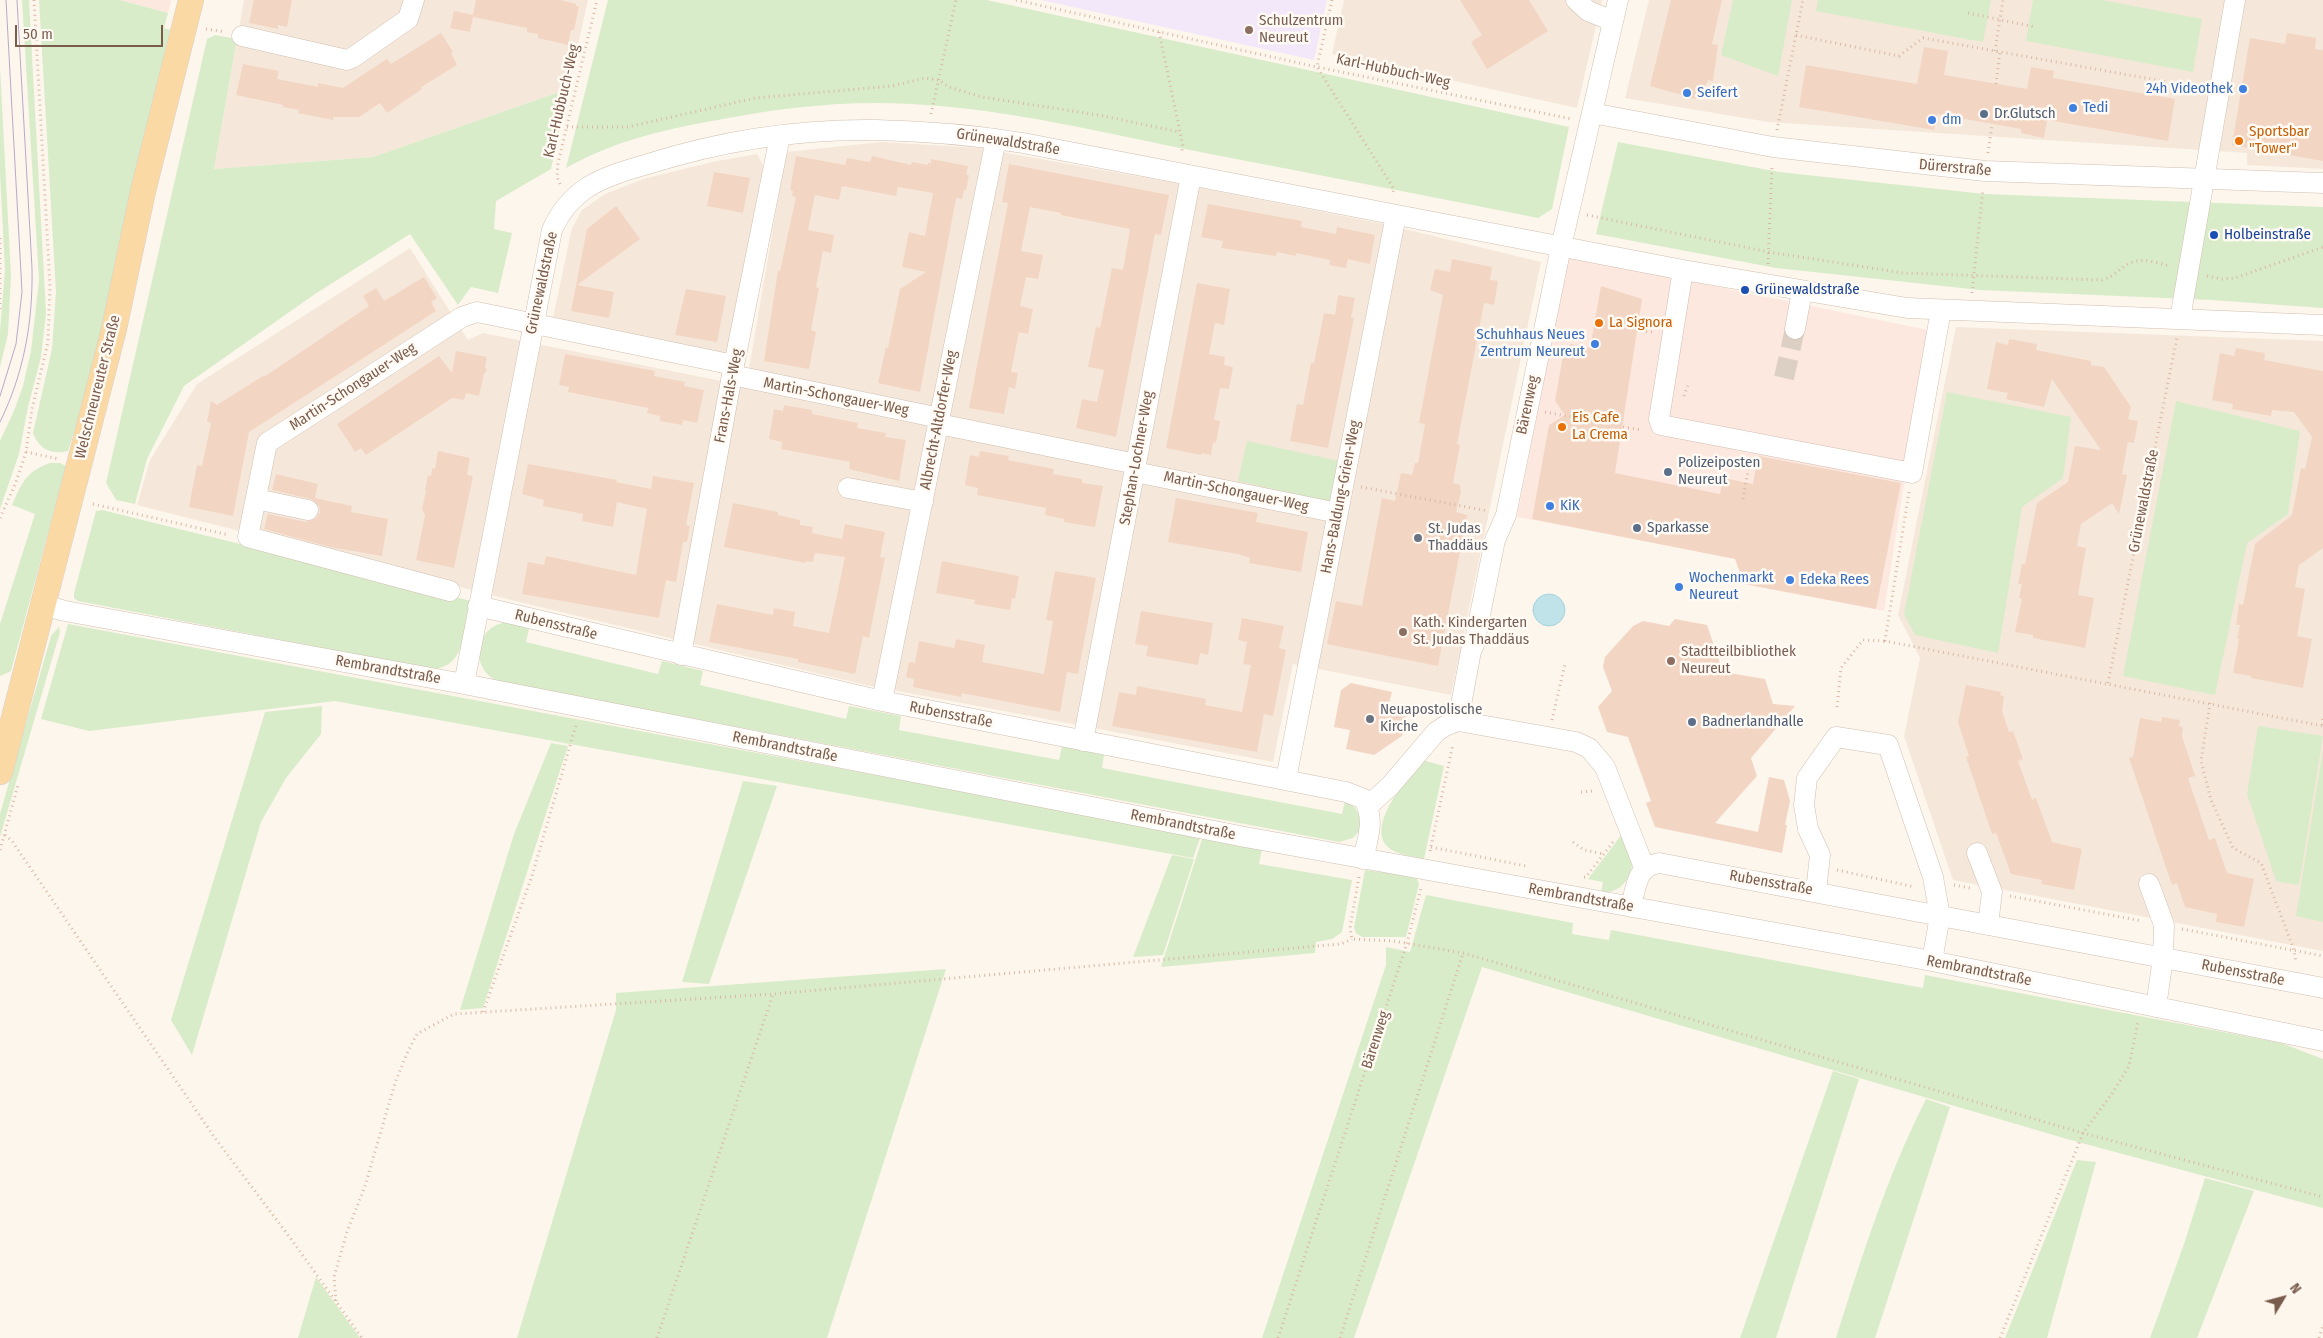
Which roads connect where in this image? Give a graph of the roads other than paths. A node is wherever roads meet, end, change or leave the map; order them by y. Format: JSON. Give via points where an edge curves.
{"nodes":[{"id":1,"x":191,"y":0,"type":"edge"},
{"id":2,"x":414,"y":0,"type":"edge"},
{"id":3,"x":1576,"y":0,"type":"edge"},
{"id":4,"x":1618,"y":0,"type":"edge"},
{"id":5,"x":2235,"y":0,"type":"edge"},
{"id":6,"x":1613,"y":21,"type":"junction"},
{"id":7,"x":242,"y":36,"type":"dead end"},
{"id":8,"x":1591,"y":118,"type":"junction"},
{"id":9,"x":780,"y":136,"type":"junction"},
{"id":10,"x":996,"y":139,"type":"junction"},
{"id":11,"x":1185,"y":174,"type":"junction"},
{"id":12,"x":2204,"y":178,"type":"junction"},
{"id":13,"x":2323,"y":183,"type":"edge"},
{"id":14,"x":1393,"y":215,"type":"junction"},
{"id":15,"x":1561,"y":247,"type":"junction"},
{"id":16,"x":1683,"y":270,"type":"junction"},
{"id":17,"x":1802,"y":291,"type":"junction"},
{"id":18,"x":1941,"y":310,"type":"junction"},
{"id":19,"x":2180,"y":319,"type":"junction"},
{"id":20,"x":533,"y":324,"type":"junction"},
{"id":21,"x":2323,"y":325,"type":"edge"},
{"id":22,"x":1795,"y":329,"type":"tunnel mouth"},
{"id":23,"x":733,"y":370,"type":"junction"},
{"id":24,"x":939,"y":421,"type":"junction"},
{"id":25,"x":1135,"y":468,"type":"junction"},
{"id":26,"x":848,"y":488,"type":"dead end"},
{"id":27,"x":256,"y":499,"type":"junction"},
{"id":28,"x":923,"y":502,"type":"junction"},
{"id":29,"x":308,"y":510,"type":"dead end"},
{"id":30,"x":1338,"y":513,"type":"junction"},
{"id":31,"x":450,"y":591,"type":"dead end"},
{"id":32,"x":43,"y":605,"type":"junction"},
{"id":33,"x":478,"y":606,"type":"junction"},
{"id":34,"x":681,"y":655,"type":"junction"},
{"id":35,"x":464,"y":684,"type":"junction"},
{"id":36,"x":882,"y":701,"type":"junction"},
{"id":37,"x":1456,"y":729,"type":"junction"},
{"id":38,"x":1083,"y":741,"type":"junction"},
{"id":39,"x":0,"y":772,"type":"edge"},
{"id":40,"x":1286,"y":779,"type":"junction"},
{"id":41,"x":1368,"y":806,"type":"junction"},
{"id":42,"x":1977,"y":853,"type":"dead end"},
{"id":43,"x":1361,"y":867,"type":"junction"},
{"id":44,"x":1644,"y":867,"type":"junction"},
{"id":45,"x":2149,"y":884,"type":"dead end"},
{"id":46,"x":1816,"y":892,"type":"junction"},
{"id":47,"x":1631,"y":907,"type":"junction"},
{"id":48,"x":1940,"y":916,"type":"junction"},
{"id":49,"x":1988,"y":925,"type":"junction"},
{"id":50,"x":2163,"y":958,"type":"junction"},
{"id":51,"x":1932,"y":961,"type":"junction"},
{"id":52,"x":2323,"y":988,"type":"edge"},
{"id":53,"x":2148,"y":1005,"type":"junction"},
{"id":54,"x":2323,"y":1041,"type":"edge"}],
"edges":[{"from":1,"to":32,"type":"main road","name":"Welschneureuter Straße","via":[[143,191],[114,329]]},
{"from":2,"to":7,"type":"street","via":[[408,18],[347,60]]},
{"from":3,"to":6,"type":"street","via":[[1588,11]]},
{"from":4,"to":6,"type":"street","name":"Bärenweg"},
{"from":5,"to":12,"type":"street"},
{"from":6,"to":8,"type":"street","name":"Bärenweg"},
{"from":8,"to":12,"type":"street","name":"Dürerstraße","via":[[1773,147],[1985,171]]},
{"from":8,"to":15,"type":"street","name":"Bärenweg"},
{"from":9,"to":10,"type":"street","name":"Grünewaldstraße","via":[[827,132],[927,132]]},
{"from":9,"to":20,"type":"street","name":"Grünewaldstraße","via":[[668,157],[588,187],[566,206],[552,230]]},
{"from":9,"to":23,"type":"street","name":"Frans-Hals-Weg"},
{"from":10,"to":11,"type":"street","name":"Grünewaldstraße"},
{"from":10,"to":24,"type":"street","name":"Albrecht-Altdorfer-Weg"},
{"from":11,"to":14,"type":"street","name":"Grünewaldstraße"},
{"from":11,"to":25,"type":"street","name":"Stephan-Lochner-Weg"},
{"from":12,"to":13,"type":"street","name":"Dürerstraße"},
{"from":12,"to":19,"type":"street"},
{"from":14,"to":15,"type":"street","name":"Grünewaldstraße"},
{"from":14,"to":30,"type":"street","name":"Hans-Baldung-Grien-Weg"},
{"from":15,"to":16,"type":"street","name":"Grünewaldstraße"},
{"from":15,"to":37,"type":"street","name":"Bärenweg","via":[[1506,515],[1495,540]]},
{"from":16,"to":17,"type":"street","name":"Grünewaldstraße"},
{"from":16,"to":18,"type":"street","via":[[1659,419],[1661,425],[1912,474]]},
{"from":17,"to":18,"type":"street","name":"Grünewaldstraße","via":[[1898,307]]},
{"from":17,"to":22,"type":"street"},
{"from":18,"to":19,"type":"street","name":"Grünewaldstraße"},
{"from":19,"to":21,"type":"street","name":"Grünewaldstraße"},
{"from":20,"to":23,"type":"street","name":"Martin-Schongauer-Weg"},
{"from":20,"to":27,"type":"street","name":"Martin-Schongauer-Weg","via":[[477,312],[462,317],[266,442]]},
{"from":20,"to":33,"type":"street","name":"Grünewaldstraße"},
{"from":23,"to":24,"type":"street","name":"Martin-Schongauer-Weg"},
{"from":23,"to":34,"type":"street","name":"Frans-Hals-Weg"},
{"from":24,"to":25,"type":"street","name":"Martin-Schongauer-Weg"},
{"from":24,"to":28,"type":"street","name":"Albrecht-Altdorfer-Weg"},
{"from":25,"to":30,"type":"street","name":"Martin-Schongauer-Weg"},
{"from":25,"to":38,"type":"street","name":"Stephan-Lochner-Weg"},
{"from":26,"to":28,"type":"street"},
{"from":27,"to":29,"type":"street"},
{"from":27,"to":31,"type":"street","name":"Martin-Schongauer-Weg","via":[[248,537]]},
{"from":28,"to":36,"type":"street","name":"Albrecht-Altdorfer-Weg"},
{"from":30,"to":40,"type":"street","name":"Hans-Baldung-Grien-Weg"},
{"from":32,"to":35,"type":"street","name":"Rembrandtstraße"},
{"from":32,"to":39,"type":"main road","name":"Welschneureuter Straße"},
{"from":33,"to":34,"type":"street","name":"Rubensstraße"},
{"from":33,"to":35,"type":"street","name":"Grünewaldstraße"},
{"from":34,"to":36,"type":"street","name":"Rubensstraße"},
{"from":35,"to":43,"type":"street","name":"Rembrandtstraße"},
{"from":36,"to":38,"type":"street","name":"Rubensstraße"},
{"from":37,"to":41,"type":"street","via":[[1445,726],[1436,732],[1390,786]]},
{"from":37,"to":44,"type":"street","via":[[1548,737],[1589,748],[1605,767]]},
{"from":38,"to":40,"type":"street","name":"Rubensstraße"},
{"from":40,"to":41,"type":"street","name":"Rubensstraße","via":[[1357,795]]},
{"from":41,"to":43,"type":"street","via":[[1372,823]]},
{"from":42,"to":49,"type":"street","via":[[1992,892]]},
{"from":43,"to":47,"type":"street","name":"Rembrandtstraße","via":[[1426,869]]},
{"from":44,"to":46,"type":"street","name":"Rubensstraße","via":[[1659,863]]},
{"from":44,"to":47,"type":"street"},
{"from":45,"to":50,"type":"street","via":[[2164,925]]},
{"from":46,"to":48,"type":"street","name":"Rubensstraße"},
{"from":46,"to":48,"type":"street","via":[[1820,855],[1808,829],[1804,805],[1807,778],[1836,737],[1888,745],[1934,886]]},
{"from":47,"to":51,"type":"street","name":"Rembrandtstraße"},
{"from":48,"to":49,"type":"street","name":"Rubensstraße"},
{"from":48,"to":51,"type":"street"},
{"from":49,"to":50,"type":"street","name":"Rubensstraße"},
{"from":50,"to":52,"type":"street","name":"Rubensstraße"},
{"from":50,"to":53,"type":"street"},
{"from":51,"to":53,"type":"street","name":"Rembrandtstraße"},
{"from":53,"to":54,"type":"street","name":"Rembrandtstraße"}]}
